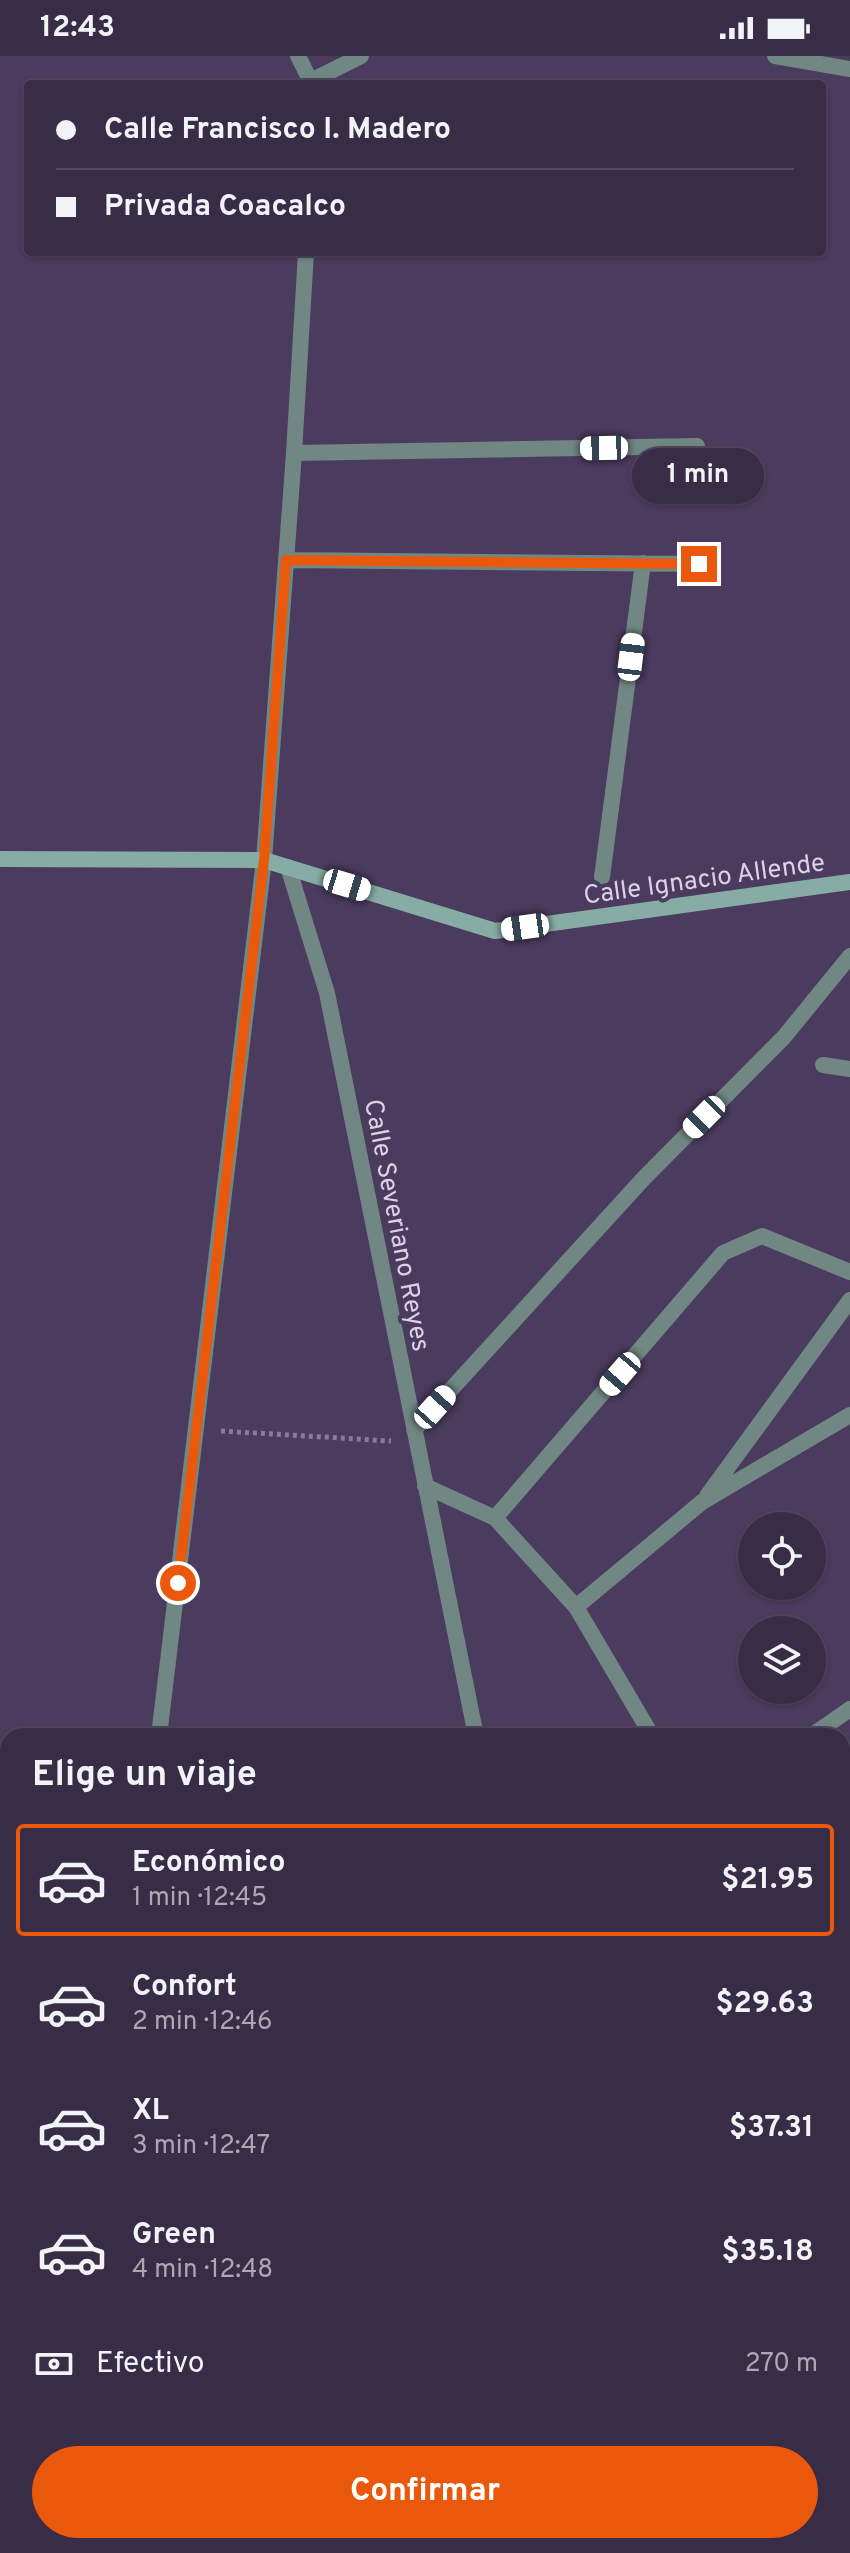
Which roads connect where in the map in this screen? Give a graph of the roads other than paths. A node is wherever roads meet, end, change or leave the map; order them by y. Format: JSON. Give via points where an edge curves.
{"nodes":[{"id":1,"x":298,"y":56,"type":"edge"},
{"id":2,"x":361,"y":56,"type":"edge"},
{"id":3,"x":775,"y":56,"type":"edge"},
{"id":4,"x":850,"y":69,"type":"edge"},
{"id":5,"x":311,"y":80,"type":"edge"},
{"id":6,"x":316,"y":80,"type":"edge"},
{"id":7,"x":306,"y":256,"type":"edge"},
{"id":8,"x":697,"y":446,"type":"dead end"},
{"id":9,"x":294,"y":453,"type":"junction"},
{"id":10,"x":286,"y":560,"type":"junction"},
{"id":11,"x":643,"y":563,"type":"junction"},
{"id":12,"x":699,"y":564,"type":"dead end"},
{"id":13,"x":0,"y":859,"type":"edge"},
{"id":14,"x":264,"y":860,"type":"junction"},
{"id":15,"x":288,"y":867,"type":"junction"},
{"id":16,"x":602,"y":877,"type":"dead end"},
{"id":17,"x":850,"y":882,"type":"edge"},
{"id":18,"x":850,"y":956,"type":"edge"},
{"id":19,"x":823,"y":1065,"type":"dead end"},
{"id":20,"x":850,"y":1069,"type":"edge"},
{"id":21,"x":850,"y":1272,"type":"edge"},
{"id":22,"x":850,"y":1300,"type":"edge"},
{"id":23,"x":850,"y":1415,"type":"edge"},
{"id":24,"x":415,"y":1436,"type":"junction"},
{"id":25,"x":425,"y":1486,"type":"junction"},
{"id":26,"x":702,"y":1502,"type":"junction"},
{"id":27,"x":495,"y":1518,"type":"junction"},
{"id":28,"x":576,"y":1607,"type":"junction"},
{"id":29,"x":850,"y":1709,"type":"edge"},
{"id":30,"x":160,"y":1728,"type":"edge"},
{"id":31,"x":474,"y":1728,"type":"edge"},
{"id":32,"x":647,"y":1728,"type":"edge"},
{"id":33,"x":823,"y":1728,"type":"edge"}],
"edges":[{"from":1,"to":5,"type":"street"},
{"from":2,"to":6,"type":"street"},
{"from":3,"to":4,"type":"street"},
{"from":7,"to":9,"type":"street"},
{"from":8,"to":9,"type":"street"},
{"from":9,"to":10,"type":"street"},
{"from":10,"to":11,"type":"street"},
{"from":10,"to":14,"type":"street"},
{"from":11,"to":12,"type":"street"},
{"from":11,"to":16,"type":"street"},
{"from":13,"to":14,"type":"main road","name":"Calle Ignacio Allende"},
{"from":14,"to":15,"type":"main road","name":"Calle Ignacio Allende"},
{"from":14,"to":30,"type":"street"},
{"from":15,"to":17,"type":"main road","name":"Calle Ignacio Allende","via":[[495,931]]},
{"from":15,"to":24,"type":"street","name":"Calle Severiano Reyes","via":[[327,993]]},
{"from":18,"to":24,"type":"street","via":[[784,1037],[644,1178]]},
{"from":19,"to":20,"type":"street"},
{"from":21,"to":27,"type":"street","via":[[762,1236],[723,1253]]},
{"from":22,"to":26,"type":"street"},
{"from":23,"to":26,"type":"street"},
{"from":24,"to":25,"type":"street","name":"Calle Severiano Reyes"},
{"from":25,"to":27,"type":"street"},
{"from":25,"to":31,"type":"street","name":"Calle Severiano Reyes"},
{"from":26,"to":28,"type":"street"},
{"from":27,"to":28,"type":"street"},
{"from":28,"to":32,"type":"street"},
{"from":29,"to":33,"type":"street"}]}
